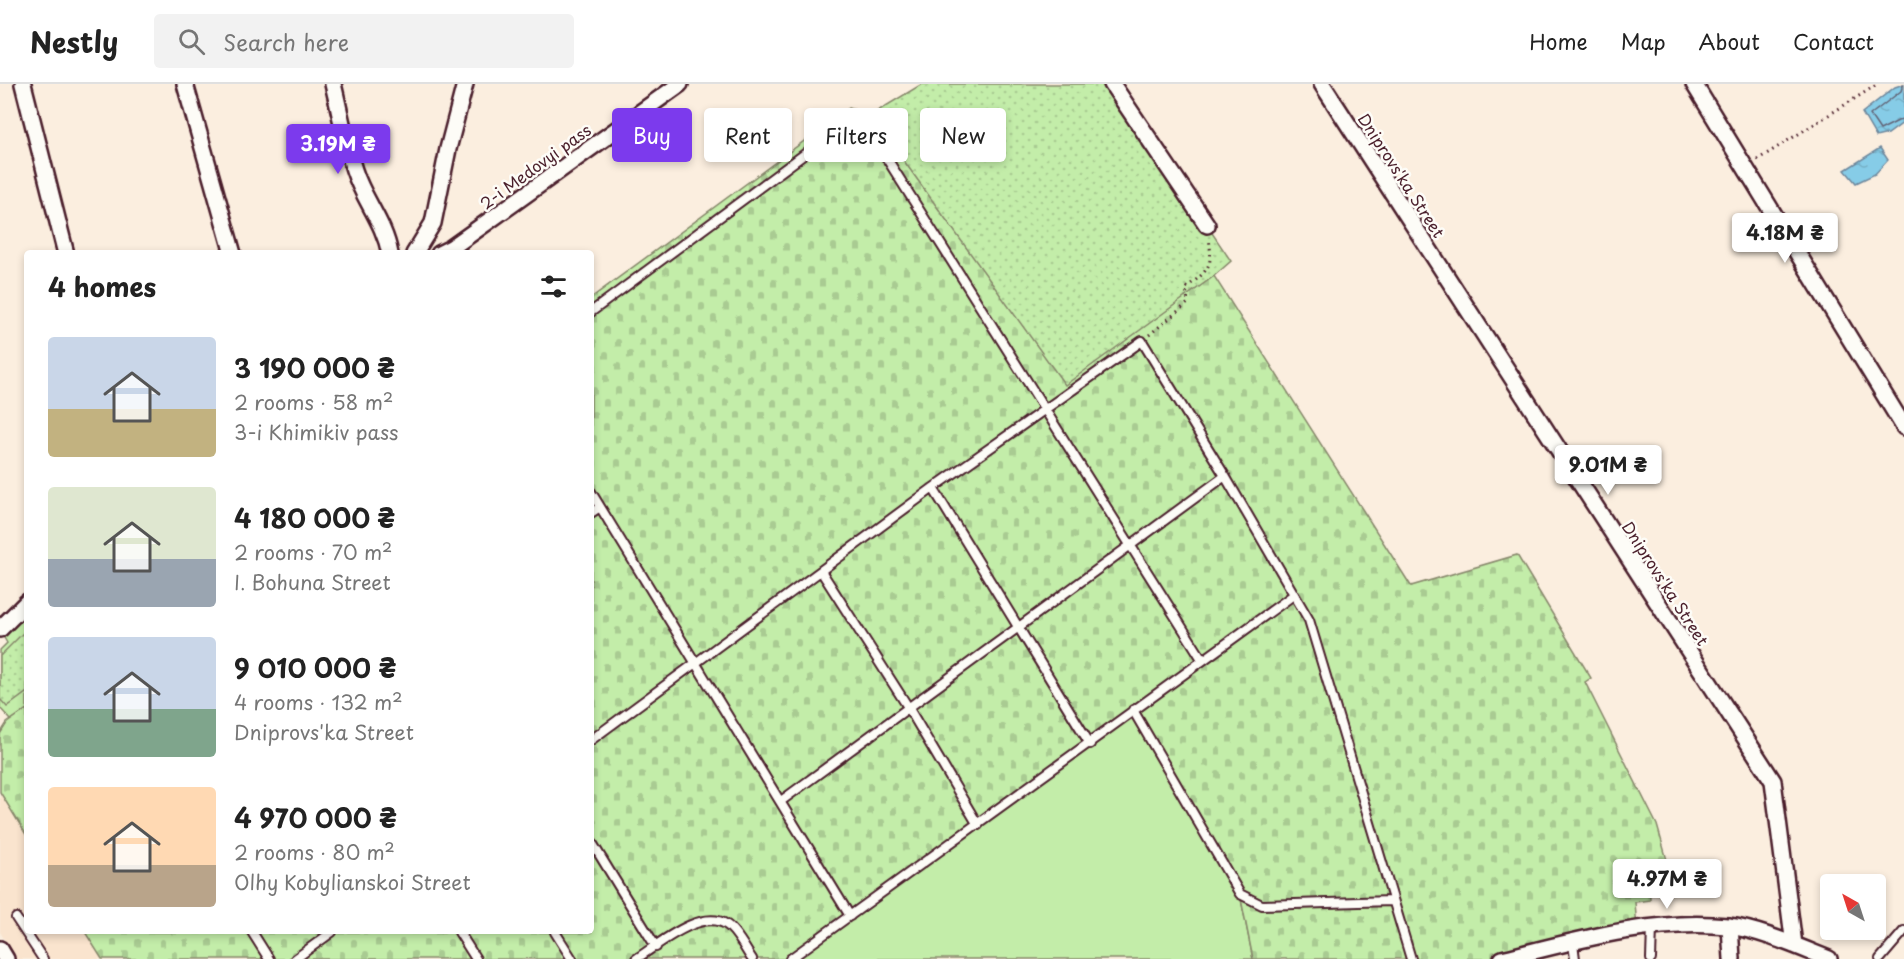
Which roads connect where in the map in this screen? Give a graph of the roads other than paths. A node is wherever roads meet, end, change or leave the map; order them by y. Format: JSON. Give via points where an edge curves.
{"nodes":[{"id":1,"x":23,"y":84,"type":"edge"},
{"id":2,"x":185,"y":84,"type":"edge"},
{"id":3,"x":333,"y":84,"type":"edge"},
{"id":4,"x":465,"y":84,"type":"edge"},
{"id":5,"x":680,"y":84,"type":"edge"},
{"id":6,"x":1112,"y":84,"type":"edge"},
{"id":7,"x":1322,"y":84,"type":"edge"},
{"id":8,"x":1695,"y":84,"type":"edge"},
{"id":9,"x":1207,"y":225,"type":"road end"},
{"id":10,"x":65,"y":250,"type":"edge"},
{"id":11,"x":232,"y":250,"type":"edge"},
{"id":12,"x":389,"y":250,"type":"edge"},
{"id":13,"x":416,"y":250,"type":"edge"},
{"id":14,"x":447,"y":250,"type":"edge"},
{"id":15,"x":594,"y":310,"type":"edge"},
{"id":16,"x":1046,"y":409,"type":"junction"},
{"id":17,"x":1904,"y":427,"type":"edge"},
{"id":18,"x":1225,"y":476,"type":"junction"},
{"id":19,"x":933,"y":488,"type":"junction"},
{"id":20,"x":594,"y":497,"type":"edge"},
{"id":21,"x":600,"y":507,"type":"junction"},
{"id":22,"x":594,"y":511,"type":"edge"},
{"id":23,"x":1131,"y":544,"type":"junction"},
{"id":24,"x":821,"y":571,"type":"junction"},
{"id":25,"x":1293,"y":596,"type":"junction"},
{"id":26,"x":24,"y":605,"type":"edge"},
{"id":27,"x":1018,"y":627,"type":"junction"},
{"id":28,"x":0,"y":629,"type":"edge"},
{"id":29,"x":1202,"y":659,"type":"junction"},
{"id":30,"x":696,"y":662,"type":"junction"},
{"id":31,"x":908,"y":707,"type":"junction"},
{"id":32,"x":1133,"y":710,"type":"junction"},
{"id":33,"x":594,"y":738,"type":"edge"},
{"id":34,"x":1090,"y":744,"type":"junction"},
{"id":35,"x":781,"y":801,"type":"junction"},
{"id":36,"x":978,"y":825,"type":"junction"},
{"id":37,"x":594,"y":846,"type":"edge"},
{"id":38,"x":1392,"y":902,"type":"junction"},
{"id":39,"x":850,"y":916,"type":"junction"},
{"id":40,"x":16,"y":918,"type":"dead end"},
{"id":41,"x":1730,"y":926,"type":"junction"},
{"id":42,"x":1652,"y":927,"type":"junction"},
{"id":43,"x":24,"y":930,"type":"edge"},
{"id":44,"x":1904,"y":931,"type":"edge"},
{"id":45,"x":27,"y":934,"type":"edge"},
{"id":46,"x":253,"y":934,"type":"edge"},
{"id":47,"x":329,"y":934,"type":"edge"},
{"id":48,"x":460,"y":934,"type":"edge"},
{"id":49,"x":556,"y":934,"type":"edge"},
{"id":50,"x":1573,"y":943,"type":"junction"},
{"id":51,"x":1794,"y":945,"type":"junction"},
{"id":52,"x":656,"y":947,"type":"junction"},
{"id":53,"x":0,"y":949,"type":"edge"},
{"id":54,"x":1521,"y":957,"type":"edge"},
{"id":55,"x":6,"y":959,"type":"edge"},
{"id":56,"x":43,"y":959,"type":"edge"},
{"id":57,"x":269,"y":959,"type":"edge"},
{"id":58,"x":295,"y":959,"type":"edge"},
{"id":59,"x":476,"y":959,"type":"edge"},
{"id":60,"x":572,"y":959,"type":"edge"},
{"id":61,"x":636,"y":959,"type":"edge"},
{"id":62,"x":752,"y":959,"type":"edge"},
{"id":63,"x":789,"y":959,"type":"edge"},
{"id":64,"x":1411,"y":959,"type":"edge"},
{"id":65,"x":1502,"y":959,"type":"edge"},
{"id":66,"x":1575,"y":959,"type":"edge"},
{"id":67,"x":1651,"y":959,"type":"edge"},
{"id":68,"x":1732,"y":959,"type":"edge"},
{"id":69,"x":1829,"y":959,"type":"edge"},
{"id":70,"x":1880,"y":959,"type":"edge"}],
"edges":[{"from":1,"to":10,"type":"street"},
{"from":2,"to":11,"type":"street"},
{"from":3,"to":12,"type":"street","via":[[354,170],[368,207],[383,226]]},
{"from":4,"to":13,"type":"street","via":[[433,223]]},
{"from":5,"to":14,"type":"street","name":"2-i Medovyi pass"},
{"from":6,"to":9,"type":"street"},
{"from":7,"to":51,"type":"street","name":"Dniprovs'ka Street","via":[[1773,781]]},
{"from":8,"to":17,"type":"street"},
{"from":15,"to":16,"type":"lane","via":[[848,122],[867,127]]},
{"from":16,"to":18,"type":"lane","via":[[1142,341]]},
{"from":16,"to":19,"type":"lane"},
{"from":16,"to":23,"type":"lane"},
{"from":18,"to":23,"type":"lane"},
{"from":18,"to":25,"type":"lane"},
{"from":19,"to":24,"type":"lane"},
{"from":19,"to":27,"type":"lane"},
{"from":20,"to":21,"type":"lane"},
{"from":21,"to":22,"type":"lane"},
{"from":21,"to":30,"type":"lane"},
{"from":23,"to":27,"type":"lane"},
{"from":23,"to":29,"type":"lane"},
{"from":24,"to":30,"type":"lane"},
{"from":24,"to":31,"type":"lane"},
{"from":25,"to":29,"type":"lane"},
{"from":25,"to":38,"type":"lane","via":[[1309,620]]},
{"from":26,"to":28,"type":"street"},
{"from":27,"to":31,"type":"lane"},
{"from":27,"to":34,"type":"lane"},
{"from":29,"to":32,"type":"lane"},
{"from":30,"to":33,"type":"lane"},
{"from":30,"to":35,"type":"lane"},
{"from":31,"to":35,"type":"lane"},
{"from":31,"to":36,"type":"lane"},
{"from":32,"to":34,"type":"lane"},
{"from":32,"to":38,"type":"lane","via":[[1240,894],[1262,905]]},
{"from":34,"to":36,"type":"lane"},
{"from":35,"to":39,"type":"lane"},
{"from":36,"to":39,"type":"lane"},
{"from":37,"to":52,"type":"lane"},
{"from":38,"to":64,"type":"lane"},
{"from":39,"to":63,"type":"lane"},
{"from":40,"to":43,"type":"lane"},
{"from":41,"to":42,"type":"street"},
{"from":41,"to":51,"type":"street"},
{"from":41,"to":68,"type":"street"},
{"from":42,"to":50,"type":"street"},
{"from":42,"to":67,"type":"lane"},
{"from":44,"to":70,"type":"lane"},
{"from":45,"to":56,"type":"lane"},
{"from":46,"to":57,"type":"lane"},
{"from":47,"to":58,"type":"lane"},
{"from":48,"to":59,"type":"lane"},
{"from":49,"to":60,"type":"lane"},
{"from":50,"to":54,"type":"street"},
{"from":50,"to":66,"type":"lane"},
{"from":51,"to":69,"type":"street"},
{"from":52,"to":61,"type":"lane"},
{"from":52,"to":62,"type":"lane","via":[[691,924],[720,921],[729,926]]},
{"from":53,"to":55,"type":"street"},
{"from":54,"to":65,"type":"street"}]}
